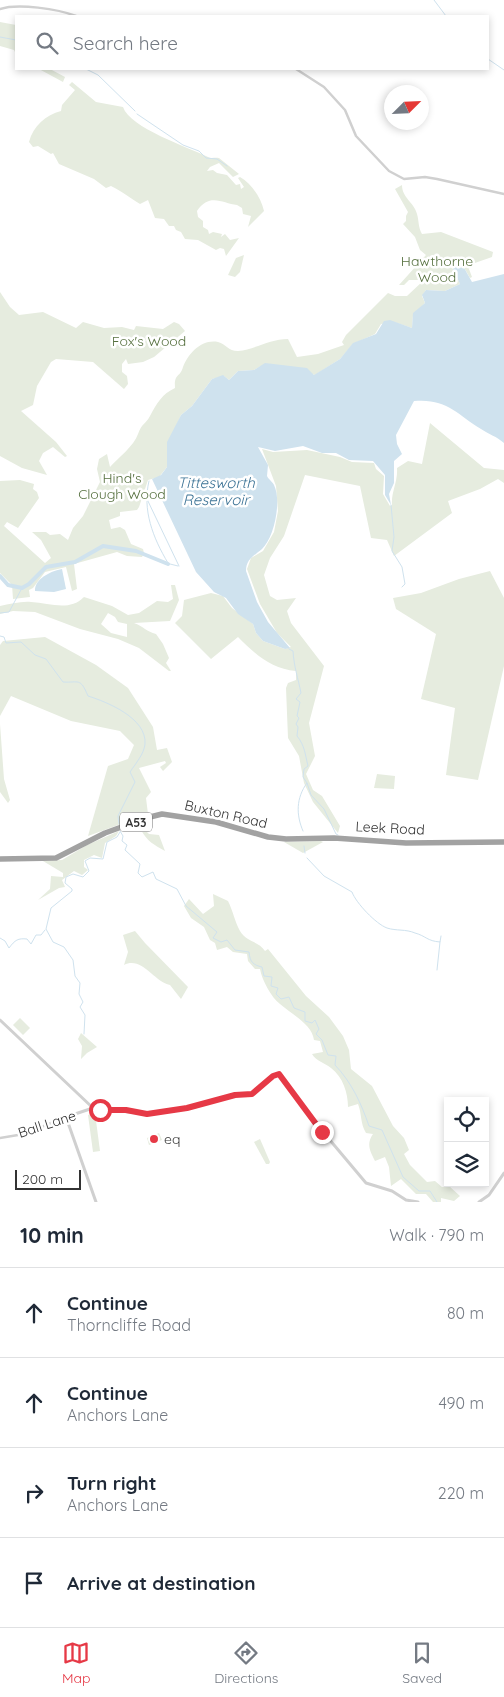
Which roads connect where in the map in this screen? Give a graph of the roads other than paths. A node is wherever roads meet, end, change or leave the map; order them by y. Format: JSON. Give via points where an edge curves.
{"nodes":[{"id":1,"x":0,"y":9,"type":"edge"},
{"id":2,"x":72,"y":15,"type":"edge"},
{"id":3,"x":298,"y":70,"type":"edge"},
{"id":4,"x":504,"y":194,"type":"edge"},
{"id":5,"x":276,"y":838,"type":"joint"},
{"id":6,"x":504,"y":842,"type":"edge"},
{"id":7,"x":0,"y":859,"type":"edge"},
{"id":8,"x":0,"y":1020,"type":"edge"},
{"id":9,"x":93,"y":1108,"type":"junction"},
{"id":10,"x":66,"y":1117,"type":"junction"},
{"id":11,"x":0,"y":1138,"type":"edge"},
{"id":12,"x":504,"y":1173,"type":"edge"},
{"id":13,"x":96,"y":1202,"type":"edge"},
{"id":14,"x":418,"y":1202,"type":"edge"},
{"id":15,"x":479,"y":1202,"type":"edge"}],
"edges":[{"from":1,"to":2,"type":"street","via":[[18,7]]},
{"from":3,"to":4,"type":"street","via":[[324,86],[346,110],[356,136],[389,171],[404,179],[425,177]]},
{"from":5,"to":6,"type":"highway","name":"Leek Road","number":"A53","via":[[406,843]]},
{"from":5,"to":7,"type":"highway","name":"Buxton Road","number":"A53","via":[[216,822],[162,814],[105,833],[56,858]]},
{"from":8,"to":9,"type":"street"},
{"from":9,"to":10,"type":"street","name":"Ball Lane"},
{"from":9,"to":14,"type":"street","via":[[147,1114],[187,1108],[239,1094],[252,1094],[279,1074],[366,1183]]},
{"from":10,"to":11,"type":"street","name":"Ball Lane","via":[[24,1134]]},
{"from":10,"to":13,"type":"street"},
{"from":12,"to":15,"type":"street","via":[[489,1195]]}]}
